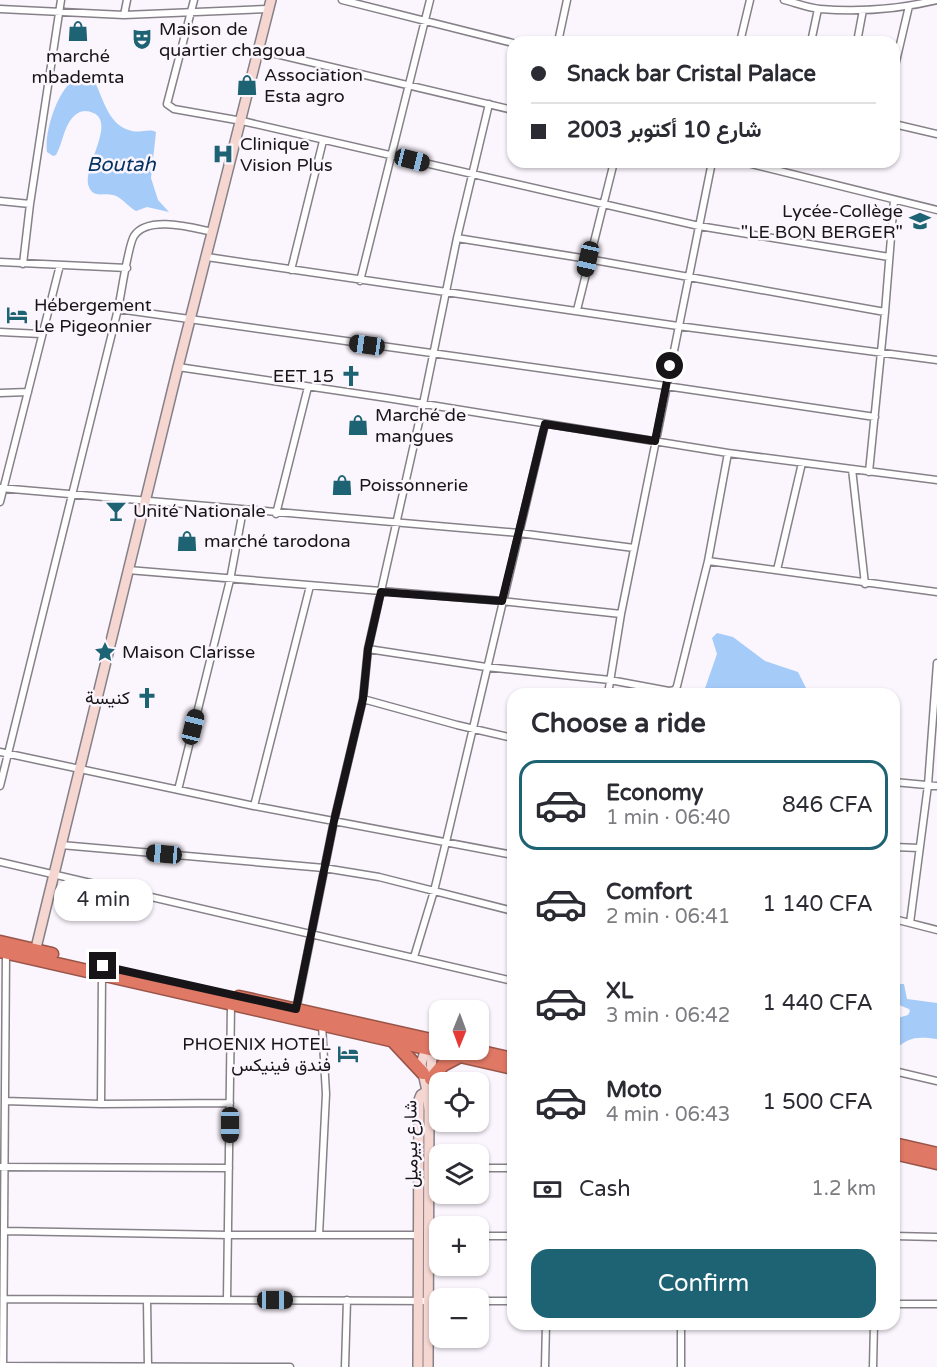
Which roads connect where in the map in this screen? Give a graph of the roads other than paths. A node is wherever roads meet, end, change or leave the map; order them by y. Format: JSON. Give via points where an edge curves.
{"nodes":[{"id":1,"x":61,"y":0,"type":"edge"},
{"id":2,"x":127,"y":0,"type":"edge"},
{"id":3,"x":194,"y":0,"type":"edge"},
{"id":4,"x":342,"y":0,"type":"edge"},
{"id":5,"x":430,"y":0,"type":"edge"},
{"id":6,"x":567,"y":0,"type":"edge"},
{"id":7,"x":750,"y":0,"type":"edge"},
{"id":8,"x":784,"y":0,"type":"edge"},
{"id":9,"x":937,"y":0,"type":"edge"},
{"id":10,"x":792,"y":1,"type":"edge"},
{"id":11,"x":270,"y":4,"type":"edge"},
{"id":12,"x":909,"y":6,"type":"junction"},
{"id":13,"x":0,"y":9,"type":"edge"},
{"id":14,"x":818,"y":9,"type":"junction"},
{"id":15,"x":863,"y":10,"type":"junction"},
{"id":16,"x":191,"y":11,"type":"junction"},
{"id":17,"x":59,"y":13,"type":"junction"},
{"id":18,"x":124,"y":15,"type":"junction"},
{"id":19,"x":426,"y":21,"type":"junction"},
{"id":20,"x":559,"y":36,"type":"edge"},
{"id":21,"x":741,"y":36,"type":"edge"},
{"id":22,"x":812,"y":36,"type":"edge"},
{"id":23,"x":857,"y":36,"type":"edge"},
{"id":24,"x":507,"y":41,"type":"edge"},
{"id":25,"x":900,"y":44,"type":"edge"},
{"id":26,"x":259,"y":50,"type":"junction"},
{"id":27,"x":408,"y":85,"type":"junction"},
{"id":28,"x":489,"y":104,"type":"junction"},
{"id":29,"x":507,"y":108,"type":"edge"},
{"id":30,"x":242,"y":122,"type":"junction"},
{"id":31,"x":900,"y":125,"type":"edge"},
{"id":32,"x":937,"y":134,"type":"edge"},
{"id":33,"x":323,"y":141,"type":"junction"},
{"id":34,"x":392,"y":155,"type":"junction"},
{"id":35,"x":612,"y":168,"type":"edge"},
{"id":36,"x":711,"y":168,"type":"edge"},
{"id":37,"x":771,"y":168,"type":"edge"},
{"id":38,"x":785,"y":168,"type":"edge"},
{"id":39,"x":785,"y":171,"type":"junction"},
{"id":40,"x":473,"y":176,"type":"junction"},
{"id":41,"x":894,"y":200,"type":"junction"},
{"id":42,"x":0,"y":201,"type":"edge"},
{"id":43,"x":30,"y":204,"type":"junction"},
{"id":44,"x":603,"y":204,"type":"junction"},
{"id":45,"x":937,"y":210,"type":"edge"},
{"id":46,"x":699,"y":226,"type":"junction"},
{"id":47,"x":213,"y":232,"type":"junction"},
{"id":48,"x":457,"y":238,"type":"junction"},
{"id":49,"x":207,"y":257,"type":"junction"},
{"id":50,"x":889,"y":257,"type":"junction"},
{"id":51,"x":588,"y":259,"type":"junction"},
{"id":52,"x":0,"y":262,"type":"edge"},
{"id":53,"x":24,"y":264,"type":"junction"},
{"id":54,"x":60,"y":265,"type":"junction"},
{"id":55,"x":127,"y":268,"type":"junction"},
{"id":56,"x":291,"y":270,"type":"junction"},
{"id":57,"x":687,"y":278,"type":"junction"},
{"id":58,"x":360,"y":280,"type":"junction"},
{"id":59,"x":446,"y":293,"type":"junction"},
{"id":60,"x":118,"y":309,"type":"junction"},
{"id":61,"x":577,"y":310,"type":"junction"},
{"id":62,"x":885,"y":312,"type":"junction"},
{"id":63,"x":190,"y":320,"type":"junction"},
{"id":64,"x":678,"y":326,"type":"junction"},
{"id":65,"x":0,"y":332,"type":"edge"},
{"id":66,"x":41,"y":334,"type":"junction"},
{"id":67,"x":434,"y":354,"type":"junction"},
{"id":68,"x":881,"y":354,"type":"junction"},
{"id":69,"x":937,"y":360,"type":"edge"},
{"id":70,"x":178,"y":368,"type":"junction"},
{"id":71,"x":666,"y":386,"type":"junction"},
{"id":72,"x":308,"y":387,"type":"junction"},
{"id":73,"x":28,"y":392,"type":"junction"},
{"id":74,"x":0,"y":393,"type":"edge"},
{"id":75,"x":423,"y":404,"type":"junction"},
{"id":76,"x":875,"y":417,"type":"junction"},
{"id":77,"x":545,"y":424,"type":"junction"},
{"id":78,"x":655,"y":441,"type":"junction"},
{"id":79,"x":728,"y":453,"type":"junction"},
{"id":80,"x":802,"y":463,"type":"junction"},
{"id":81,"x":852,"y":469,"type":"junction"},
{"id":82,"x":869,"y":472,"type":"junction"},
{"id":83,"x":937,"y":480,"type":"edge"},
{"id":84,"x":2,"y":488,"type":"edge"},
{"id":85,"x":71,"y":494,"type":"junction"},
{"id":86,"x":146,"y":500,"type":"junction"},
{"id":87,"x":0,"y":502,"type":"edge"},
{"id":88,"x":243,"y":510,"type":"junction"},
{"id":89,"x":276,"y":514,"type":"junction"},
{"id":90,"x":397,"y":524,"type":"junction"},
{"id":91,"x":519,"y":533,"type":"junction"},
{"id":92,"x":634,"y":548,"type":"junction"},
{"id":93,"x":708,"y":561,"type":"junction"},
{"id":94,"x":128,"y":570,"type":"junction"},
{"id":95,"x":777,"y":570,"type":"junction"},
{"id":96,"x":230,"y":580,"type":"junction"},
{"id":97,"x":865,"y":584,"type":"junction"},
{"id":98,"x":310,"y":586,"type":"junction"},
{"id":99,"x":381,"y":592,"type":"junction"},
{"id":100,"x":937,"y":592,"type":"edge"},
{"id":101,"x":502,"y":601,"type":"junction"},
{"id":102,"x":621,"y":614,"type":"junction"},
{"id":103,"x":368,"y":649,"type":"junction"},
{"id":104,"x":937,"y":663,"type":"edge"},
{"id":105,"x":486,"y":667,"type":"junction"},
{"id":106,"x":936,"y":678,"type":"edge"},
{"id":107,"x":610,"y":680,"type":"junction"},
{"id":108,"x":609,"y":688,"type":"edge"},
{"id":109,"x":653,"y":688,"type":"edge"},
{"id":110,"x":676,"y":688,"type":"edge"},
{"id":111,"x":363,"y":699,"type":"junction"},
{"id":112,"x":472,"y":728,"type":"junction"},
{"id":113,"x":507,"y":737,"type":"edge"},
{"id":114,"x":0,"y":752,"type":"edge"},
{"id":115,"x":8,"y":754,"type":"junction"},
{"id":116,"x":79,"y":770,"type":"junction"},
{"id":117,"x":900,"y":783,"type":"edge"},
{"id":118,"x":928,"y":785,"type":"junction"},
{"id":119,"x":0,"y":786,"type":"edge"},
{"id":120,"x":937,"y":786,"type":"edge"},
{"id":121,"x":178,"y":790,"type":"junction"},
{"id":122,"x":254,"y":806,"type":"junction"},
{"id":123,"x":334,"y":821,"type":"junction"},
{"id":124,"x":446,"y":842,"type":"junction"},
{"id":125,"x":61,"y":845,"type":"junction"},
{"id":126,"x":900,"y":847,"type":"edge"},
{"id":127,"x":919,"y":848,"type":"junction"},
{"id":128,"x":507,"y":854,"type":"edge"},
{"id":129,"x":0,"y":862,"type":"edge"},
{"id":130,"x":324,"y":868,"type":"junction"},
{"id":131,"x":53,"y":876,"type":"junction"},
{"id":132,"x":434,"y":891,"type":"junction"},
{"id":133,"x":507,"y":909,"type":"edge"},
{"id":134,"x":900,"y":920,"type":"edge"},
{"id":135,"x":910,"y":923,"type":"junction"},
{"id":136,"x":937,"y":930,"type":"edge"},
{"id":137,"x":311,"y":935,"type":"junction"},
{"id":138,"x":2,"y":949,"type":"edge"},
{"id":139,"x":35,"y":955,"type":"junction"},
{"id":140,"x":414,"y":957,"type":"junction"},
{"id":141,"x":102,"y":974,"type":"junction"},
{"id":142,"x":507,"y":980,"type":"edge"},
{"id":143,"x":231,"y":1003,"type":"junction"},
{"id":144,"x":296,"y":1014,"type":"junction"},
{"id":145,"x":3,"y":1017,"type":"edge"},
{"id":146,"x":322,"y":1024,"type":"junction"},
{"id":147,"x":392,"y":1041,"type":"junction"},
{"id":148,"x":429,"y":1044,"type":"edge"},
{"id":149,"x":429,"y":1044,"type":"edge"},
{"id":150,"x":429,"y":1048,"type":"edge"},
{"id":151,"x":489,"y":1054,"type":"edge"},
{"id":152,"x":507,"y":1058,"type":"edge"},
{"id":153,"x":452,"y":1060,"type":"edge"},
{"id":154,"x":478,"y":1060,"type":"edge"},
{"id":155,"x":507,"y":1067,"type":"edge"},
{"id":156,"x":900,"y":1072,"type":"edge"},
{"id":157,"x":427,"y":1076,"type":"junction"},
{"id":158,"x":937,"y":1081,"type":"edge"},
{"id":159,"x":3,"y":1083,"type":"edge"},
{"id":160,"x":427,"y":1091,"type":"junction"},
{"id":161,"x":5,"y":1101,"type":"junction"},
{"id":162,"x":230,"y":1103,"type":"junction"},
{"id":163,"x":101,"y":1104,"type":"junction"},
{"id":164,"x":900,"y":1145,"type":"edge"},
{"id":165,"x":900,"y":1154,"type":"edge"},
{"id":166,"x":937,"y":1154,"type":"edge"},
{"id":167,"x":937,"y":1163,"type":"edge"},
{"id":168,"x":2,"y":1167,"type":"edge"},
{"id":169,"x":229,"y":1168,"type":"junction"},
{"id":170,"x":489,"y":1168,"type":"edge"},
{"id":171,"x":507,"y":1168,"type":"edge"},
{"id":172,"x":429,"y":1169,"type":"joint"},
{"id":173,"x":4,"y":1231,"type":"junction"},
{"id":174,"x":228,"y":1235,"type":"junction"},
{"id":175,"x":319,"y":1235,"type":"junction"},
{"id":176,"x":423,"y":1235,"type":"junction"},
{"id":177,"x":429,"y":1235,"type":"edge"},
{"id":178,"x":489,"y":1236,"type":"edge"},
{"id":179,"x":507,"y":1236,"type":"edge"},
{"id":180,"x":900,"y":1236,"type":"edge"},
{"id":181,"x":937,"y":1237,"type":"edge"},
{"id":182,"x":5,"y":1299,"type":"junction"},
{"id":183,"x":147,"y":1300,"type":"junction"},
{"id":184,"x":227,"y":1300,"type":"junction"},
{"id":185,"x":347,"y":1300,"type":"junction"},
{"id":186,"x":423,"y":1301,"type":"junction"},
{"id":187,"x":429,"y":1301,"type":"edge"},
{"id":188,"x":489,"y":1301,"type":"edge"},
{"id":189,"x":507,"y":1301,"type":"edge"},
{"id":190,"x":900,"y":1304,"type":"edge"},
{"id":191,"x":937,"y":1304,"type":"edge"},
{"id":192,"x":546,"y":1330,"type":"edge"},
{"id":193,"x":681,"y":1330,"type":"edge"},
{"id":194,"x":874,"y":1330,"type":"edge"},
{"id":195,"x":2,"y":1366,"type":"edge"},
{"id":196,"x":148,"y":1366,"type":"edge"},
{"id":197,"x":290,"y":1367,"type":"edge"},
{"id":198,"x":345,"y":1367,"type":"edge"},
{"id":199,"x":418,"y":1367,"type":"edge"},
{"id":200,"x":428,"y":1367,"type":"edge"},
{"id":201,"x":545,"y":1367,"type":"edge"},
{"id":202,"x":681,"y":1367,"type":"edge"},
{"id":203,"x":873,"y":1367,"type":"edge"}],
"edges":[{"from":1,"to":17,"type":"street"},
{"from":2,"to":18,"type":"street"},
{"from":3,"to":16,"type":"street"},
{"from":4,"to":19,"type":"street"},
{"from":5,"to":19,"type":"street"},
{"from":6,"to":20,"type":"street"},
{"from":7,"to":21,"type":"street"},
{"from":8,"to":10,"type":"street"},
{"from":9,"to":12,"type":"street"},
{"from":10,"to":14,"type":"street"},
{"from":11,"to":16,"type":"street"},
{"from":11,"to":26,"type":"street"},
{"from":12,"to":15,"type":"street"},
{"from":12,"to":25,"type":"street"},
{"from":13,"to":17,"type":"street"},
{"from":14,"to":15,"type":"street"},
{"from":14,"to":22,"type":"street"},
{"from":15,"to":23,"type":"street"},
{"from":16,"to":18,"type":"street"},
{"from":16,"to":30,"type":"street","via":[[167,104],[174,110]]},
{"from":17,"to":18,"type":"street"},
{"from":17,"to":43,"type":"street"},
{"from":19,"to":24,"type":"street"},
{"from":19,"to":27,"type":"street"},
{"from":26,"to":27,"type":"street"},
{"from":26,"to":30,"type":"street"},
{"from":27,"to":28,"type":"street"},
{"from":27,"to":34,"type":"street"},
{"from":28,"to":29,"type":"street"},
{"from":28,"to":40,"type":"street"},
{"from":30,"to":33,"type":"street"},
{"from":30,"to":47,"type":"street"},
{"from":31,"to":32,"type":"street"},
{"from":33,"to":34,"type":"street"},
{"from":33,"to":56,"type":"street"},
{"from":34,"to":40,"type":"street"},
{"from":34,"to":58,"type":"street"},
{"from":35,"to":44,"type":"street"},
{"from":36,"to":46,"type":"street"},
{"from":37,"to":39,"type":"street"},
{"from":38,"to":39,"type":"street"},
{"from":39,"to":41,"type":"street"},
{"from":40,"to":44,"type":"street"},
{"from":40,"to":48,"type":"street"},
{"from":41,"to":45,"type":"street"},
{"from":41,"to":50,"type":"street"},
{"from":42,"to":43,"type":"street"},
{"from":43,"to":53,"type":"street"},
{"from":44,"to":46,"type":"street"},
{"from":44,"to":51,"type":"street"},
{"from":46,"to":50,"type":"street"},
{"from":46,"to":57,"type":"street"},
{"from":47,"to":49,"type":"street"},
{"from":47,"to":55,"type":"street","via":[[178,225],[156,225],[139,231],[132,240]]},
{"from":48,"to":51,"type":"street"},
{"from":48,"to":59,"type":"street"},
{"from":49,"to":56,"type":"street"},
{"from":49,"to":63,"type":"street"},
{"from":50,"to":62,"type":"street"},
{"from":51,"to":57,"type":"street"},
{"from":51,"to":61,"type":"street"},
{"from":52,"to":53,"type":"street"},
{"from":53,"to":54,"type":"street"},
{"from":54,"to":55,"type":"street"},
{"from":54,"to":66,"type":"street"},
{"from":55,"to":60,"type":"street"},
{"from":56,"to":58,"type":"street"},
{"from":57,"to":62,"type":"street"},
{"from":57,"to":64,"type":"street"},
{"from":58,"to":59,"type":"street"},
{"from":59,"to":61,"type":"street"},
{"from":59,"to":67,"type":"street"},
{"from":60,"to":63,"type":"street"},
{"from":60,"to":85,"type":"street"},
{"from":61,"to":64,"type":"street"},
{"from":62,"to":68,"type":"street"},
{"from":63,"to":67,"type":"street"},
{"from":63,"to":70,"type":"street"},
{"from":64,"to":68,"type":"street"},
{"from":64,"to":71,"type":"street"},
{"from":65,"to":66,"type":"street"},
{"from":66,"to":73,"type":"street"},
{"from":67,"to":71,"type":"street"},
{"from":67,"to":75,"type":"street"},
{"from":68,"to":69,"type":"street"},
{"from":68,"to":76,"type":"street"},
{"from":70,"to":72,"type":"street"},
{"from":70,"to":86,"type":"street"},
{"from":71,"to":76,"type":"street"},
{"from":71,"to":78,"type":"street"},
{"from":72,"to":75,"type":"street"},
{"from":72,"to":89,"type":"street"},
{"from":73,"to":74,"type":"street"},
{"from":73,"to":84,"type":"street"},
{"from":75,"to":77,"type":"street"},
{"from":75,"to":90,"type":"street"},
{"from":76,"to":82,"type":"street"},
{"from":77,"to":78,"type":"street"},
{"from":77,"to":91,"type":"street"},
{"from":78,"to":79,"type":"street"},
{"from":78,"to":92,"type":"street"},
{"from":79,"to":80,"type":"street"},
{"from":79,"to":93,"type":"street"},
{"from":80,"to":81,"type":"street"},
{"from":80,"to":95,"type":"street"},
{"from":81,"to":82,"type":"street"},
{"from":81,"to":97,"type":"street"},
{"from":82,"to":83,"type":"street"},
{"from":84,"to":85,"type":"street"},
{"from":84,"to":87,"type":"street"},
{"from":85,"to":86,"type":"street"},
{"from":85,"to":115,"type":"street"},
{"from":86,"to":88,"type":"street"},
{"from":86,"to":94,"type":"street"},
{"from":88,"to":89,"type":"street"},
{"from":88,"to":96,"type":"street"},
{"from":89,"to":90,"type":"street"},
{"from":90,"to":91,"type":"street"},
{"from":90,"to":99,"type":"street"},
{"from":91,"to":92,"type":"street"},
{"from":91,"to":101,"type":"street"},
{"from":92,"to":102,"type":"street"},
{"from":93,"to":95,"type":"street"},
{"from":93,"to":110,"type":"street"},
{"from":94,"to":96,"type":"street"},
{"from":94,"to":116,"type":"street"},
{"from":95,"to":97,"type":"street"},
{"from":96,"to":98,"type":"street"},
{"from":96,"to":121,"type":"street"},
{"from":97,"to":100,"type":"street"},
{"from":98,"to":99,"type":"street"},
{"from":98,"to":122,"type":"street"},
{"from":99,"to":101,"type":"street"},
{"from":99,"to":103,"type":"street"},
{"from":101,"to":102,"type":"street"},
{"from":101,"to":105,"type":"street"},
{"from":102,"to":107,"type":"street"},
{"from":103,"to":105,"type":"street"},
{"from":103,"to":111,"type":"street"},
{"from":104,"to":106,"type":"street"},
{"from":105,"to":107,"type":"street"},
{"from":105,"to":112,"type":"street"},
{"from":106,"to":118,"type":"street"},
{"from":107,"to":108,"type":"street"},
{"from":107,"to":109,"type":"street"},
{"from":111,"to":112,"type":"street"},
{"from":111,"to":123,"type":"street"},
{"from":112,"to":113,"type":"street"},
{"from":112,"to":124,"type":"street"},
{"from":114,"to":115,"type":"street"},
{"from":115,"to":116,"type":"street"},
{"from":115,"to":119,"type":"street"},
{"from":116,"to":121,"type":"street"},
{"from":116,"to":125,"type":"street"},
{"from":117,"to":118,"type":"street"},
{"from":118,"to":120,"type":"street"},
{"from":118,"to":127,"type":"street"},
{"from":121,"to":122,"type":"street"},
{"from":122,"to":123,"type":"street"},
{"from":123,"to":124,"type":"street"},
{"from":123,"to":130,"type":"street"},
{"from":124,"to":128,"type":"street"},
{"from":124,"to":132,"type":"street"},
{"from":125,"to":130,"type":"street"},
{"from":125,"to":131,"type":"street"},
{"from":126,"to":127,"type":"street"},
{"from":127,"to":135,"type":"street"},
{"from":129,"to":131,"type":"street"},
{"from":130,"to":132,"type":"street"},
{"from":130,"to":137,"type":"street"},
{"from":131,"to":137,"type":"street"},
{"from":131,"to":139,"type":"street"},
{"from":132,"to":133,"type":"street"},
{"from":132,"to":140,"type":"street"},
{"from":134,"to":135,"type":"street"},
{"from":135,"to":136,"type":"street"},
{"from":137,"to":140,"type":"street"},
{"from":137,"to":144,"type":"street"},
{"from":138,"to":139,"type":"highway"},
{"from":138,"to":145,"type":"street"},
{"from":139,"to":141,"type":"highway"},
{"from":139,"to":144,"type":"highway"},
{"from":140,"to":142,"type":"street"},
{"from":141,"to":143,"type":"highway"},
{"from":141,"to":163,"type":"street"},
{"from":143,"to":144,"type":"highway"},
{"from":143,"to":162,"type":"street"},
{"from":144,"to":146,"type":"highway"},
{"from":144,"to":148,"type":"highway"},
{"from":145,"to":159,"type":"street"},
{"from":146,"to":147,"type":"highway"},
{"from":146,"to":175,"type":"street","via":[[326,1114]]},
{"from":147,"to":149,"type":"highway"},
{"from":147,"to":157,"type":"highway"},
{"from":150,"to":157,"type":"street","via":[[422,1060]]},
{"from":151,"to":152,"type":"highway"},
{"from":153,"to":157,"type":"highway"},
{"from":154,"to":155,"type":"highway"},
{"from":156,"to":158,"type":"street"},
{"from":157,"to":160,"type":"street"},
{"from":159,"to":161,"type":"street"},
{"from":160,"to":172,"type":"street","name":"شارع بيرميل"},
{"from":160,"to":176,"type":"street","name":"شارع بيرميل","via":[[420,1097]]},
{"from":161,"to":163,"type":"street"},
{"from":161,"to":168,"type":"street"},
{"from":162,"to":163,"type":"street"},
{"from":162,"to":169,"type":"street"},
{"from":164,"to":166,"type":"highway"},
{"from":165,"to":167,"type":"highway"},
{"from":168,"to":169,"type":"street"},
{"from":168,"to":173,"type":"street"},
{"from":169,"to":174,"type":"street"},
{"from":170,"to":171,"type":"street"},
{"from":172,"to":176,"type":"street","name":"شارع بيرميل"},
{"from":173,"to":174,"type":"street"},
{"from":173,"to":182,"type":"street"},
{"from":174,"to":175,"type":"street"},
{"from":174,"to":184,"type":"street"},
{"from":175,"to":176,"type":"street"},
{"from":176,"to":177,"type":"street"},
{"from":176,"to":186,"type":"street","name":"شارع بيرميل"},
{"from":178,"to":179,"type":"street"},
{"from":180,"to":181,"type":"street"},
{"from":182,"to":183,"type":"street"},
{"from":182,"to":195,"type":"street"},
{"from":183,"to":184,"type":"street"},
{"from":183,"to":196,"type":"street"},
{"from":184,"to":185,"type":"street"},
{"from":185,"to":186,"type":"street"},
{"from":185,"to":198,"type":"street"},
{"from":186,"to":187,"type":"street"},
{"from":186,"to":199,"type":"street","name":"شارع بيرميل"},
{"from":186,"to":200,"type":"street","name":"شارع بيرميل"},
{"from":188,"to":189,"type":"street"},
{"from":190,"to":191,"type":"street"},
{"from":192,"to":201,"type":"street"},
{"from":193,"to":202,"type":"street"},
{"from":194,"to":203,"type":"street"},
{"from":195,"to":196,"type":"street"},
{"from":196,"to":197,"type":"street"}]}
